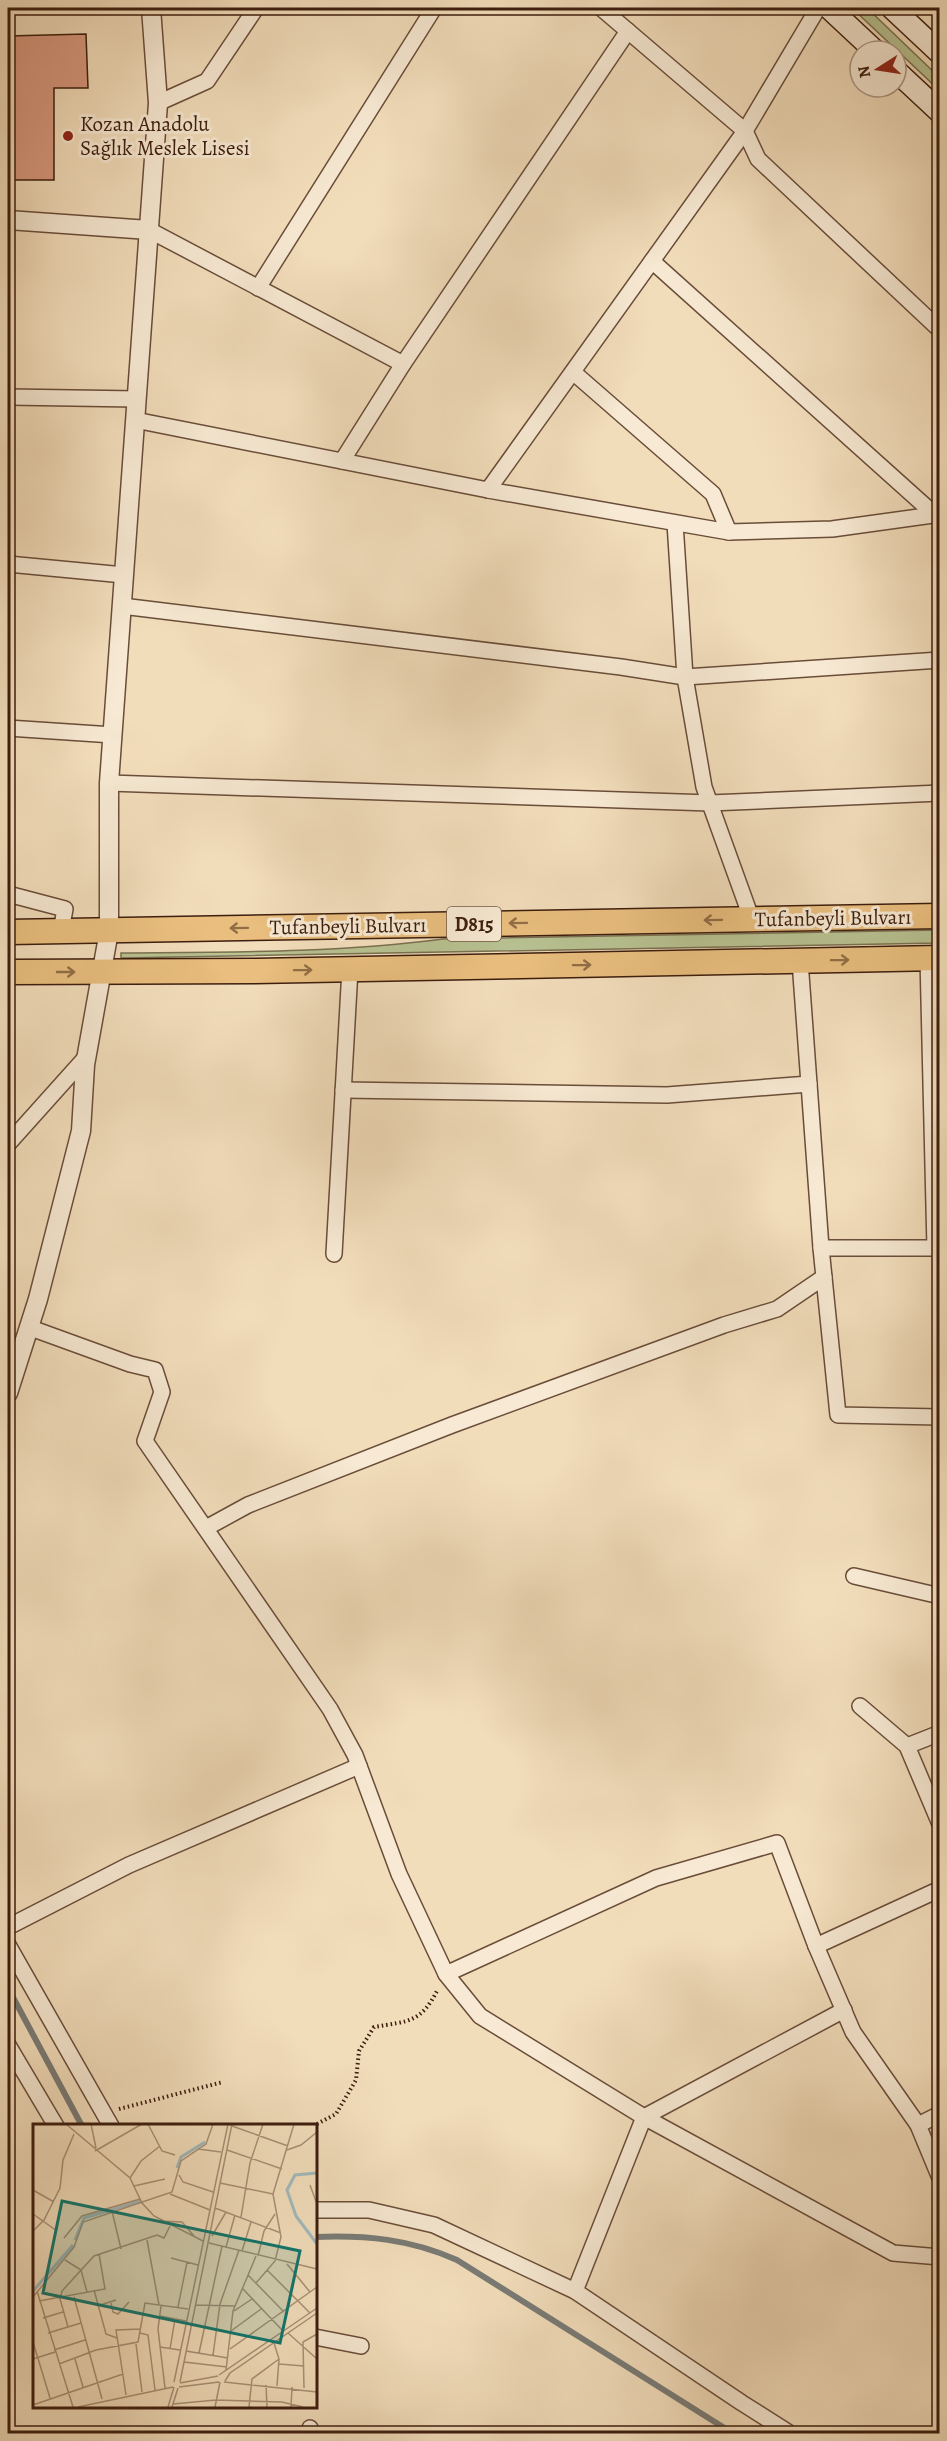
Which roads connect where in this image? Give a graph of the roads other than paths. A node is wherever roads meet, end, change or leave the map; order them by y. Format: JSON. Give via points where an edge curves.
{"nodes":[{"id":1,"x":151,"y":8,"type":"edge"},
{"id":2,"x":256,"y":8,"type":"edge"},
{"id":3,"x":434,"y":8,"type":"edge"},
{"id":4,"x":601,"y":8,"type":"edge"},
{"id":5,"x":818,"y":8,"type":"edge"},
{"id":6,"x":829,"y":8,"type":"edge"},
{"id":7,"x":892,"y":8,"type":"edge"},
{"id":8,"x":628,"y":31,"type":"junction"},
{"id":9,"x":862,"y":39,"type":"edge"},
{"id":10,"x":939,"y":52,"type":"edge"},
{"id":11,"x":908,"y":82,"type":"edge"},
{"id":12,"x":158,"y":103,"type":"junction"},
{"id":13,"x":939,"y":112,"type":"edge"},
{"id":14,"x":745,"y":131,"type":"junction"},
{"id":15,"x":8,"y":220,"type":"edge"},
{"id":16,"x":149,"y":230,"type":"junction"},
{"id":17,"x":652,"y":261,"type":"junction"},
{"id":18,"x":258,"y":288,"type":"junction"},
{"id":19,"x":939,"y":330,"type":"edge"},
{"id":20,"x":403,"y":364,"type":"junction"},
{"id":21,"x":573,"y":372,"type":"junction"},
{"id":22,"x":8,"y":397,"type":"edge"},
{"id":23,"x":137,"y":399,"type":"junction"},
{"id":24,"x":135,"y":420,"type":"junction"},
{"id":25,"x":342,"y":461,"type":"junction"},
{"id":26,"x":488,"y":490,"type":"junction"},
{"id":27,"x":937,"y":514,"type":"edge"},
{"id":28,"x":675,"y":523,"type":"junction"},
{"id":29,"x":729,"y":532,"type":"junction"},
{"id":30,"x":8,"y":564,"type":"edge"},
{"id":31,"x":124,"y":575,"type":"junction"},
{"id":32,"x":122,"y":606,"type":"junction"},
{"id":33,"x":939,"y":660,"type":"edge"},
{"id":34,"x":684,"y":677,"type":"junction"},
{"id":35,"x":8,"y":729,"type":"edge"},
{"id":36,"x":113,"y":735,"type":"junction"},
{"id":37,"x":109,"y":783,"type":"junction"},
{"id":38,"x":939,"y":793,"type":"edge"},
{"id":39,"x":710,"y":803,"type":"junction"},
{"id":40,"x":8,"y":894,"type":"edge"},
{"id":41,"x":939,"y":916,"type":"edge"},
{"id":42,"x":752,"y":920,"type":"junction"},
{"id":43,"x":61,"y":931,"type":"junction"},
{"id":44,"x":109,"y":931,"type":"junction"},
{"id":45,"x":8,"y":932,"type":"edge"},
{"id":46,"x":934,"y":959,"type":"edge"},
{"id":47,"x":800,"y":961,"type":"junction"},
{"id":48,"x":350,"y":969,"type":"junction"},
{"id":49,"x":8,"y":972,"type":"edge"},
{"id":50,"x":101,"y":972,"type":"junction"},
{"id":51,"x":86,"y":1057,"type":"junction"},
{"id":52,"x":809,"y":1084,"type":"junction"},
{"id":53,"x":935,"y":1084,"type":"edge"},
{"id":54,"x":343,"y":1090,"type":"junction"},
{"id":55,"x":8,"y":1144,"type":"edge"},
{"id":56,"x":821,"y":1248,"type":"junction"},
{"id":57,"x":937,"y":1248,"type":"edge"},
{"id":58,"x":333,"y":1254,"type":"dead end"},
{"id":59,"x":824,"y":1277,"type":"junction"},
{"id":60,"x":28,"y":1327,"type":"junction"},
{"id":61,"x":8,"y":1393,"type":"edge"},
{"id":62,"x":939,"y":1417,"type":"edge"},
{"id":63,"x":206,"y":1528,"type":"junction"},
{"id":64,"x":854,"y":1576,"type":"dead end"},
{"id":65,"x":939,"y":1596,"type":"edge"},
{"id":66,"x":860,"y":1706,"type":"dead end"},
{"id":67,"x":939,"y":1733,"type":"edge"},
{"id":68,"x":907,"y":1746,"type":"junction"},
{"id":69,"x":359,"y":1766,"type":"junction"},
{"id":70,"x":939,"y":1824,"type":"edge"},
{"id":71,"x":939,"y":1889,"type":"edge"},
{"id":72,"x":8,"y":1927,"type":"edge"},
{"id":73,"x":8,"y":1945,"type":"edge"},
{"id":74,"x":816,"y":1946,"type":"junction"},
{"id":75,"x":446,"y":1974,"type":"junction"},
{"id":76,"x":844,"y":2010,"type":"junction"},
{"id":77,"x":8,"y":2045,"type":"edge"},
{"id":78,"x":939,"y":2114,"type":"edge"},
{"id":79,"x":644,"y":2117,"type":"junction"},
{"id":80,"x":108,"y":2120,"type":"edge"},
{"id":81,"x":55,"y":2124,"type":"edge"},
{"id":82,"x":918,"y":2125,"type":"junction"},
{"id":83,"x":939,"y":2178,"type":"edge"},
{"id":84,"x":316,"y":2211,"type":"edge"},
{"id":85,"x":939,"y":2257,"type":"edge"},
{"id":86,"x":575,"y":2291,"type":"junction"},
{"id":87,"x":316,"y":2337,"type":"edge"},
{"id":88,"x":361,"y":2346,"type":"dead end"},
{"id":89,"x":791,"y":2433,"type":"edge"}],
"edges":[{"from":1,"to":12,"type":"street"},
{"from":2,"to":12,"type":"street","via":[[207,81]]},
{"from":3,"to":18,"type":"street"},
{"from":4,"to":8,"type":"street"},
{"from":5,"to":14,"type":"street"},
{"from":6,"to":9,"type":"main road"},
{"from":7,"to":10,"type":"main road"},
{"from":8,"to":14,"type":"street"},
{"from":8,"to":20,"type":"street"},
{"from":11,"to":13,"type":"main road"},
{"from":12,"to":16,"type":"street"},
{"from":14,"to":17,"type":"street"},
{"from":14,"to":19,"type":"street","via":[[758,159]]},
{"from":15,"to":16,"type":"street"},
{"from":16,"to":18,"type":"street"},
{"from":16,"to":23,"type":"street"},
{"from":17,"to":21,"type":"street"},
{"from":17,"to":27,"type":"street"},
{"from":18,"to":20,"type":"street"},
{"from":20,"to":25,"type":"street"},
{"from":21,"to":26,"type":"street"},
{"from":21,"to":29,"type":"street","via":[[713,494]]},
{"from":22,"to":23,"type":"street"},
{"from":23,"to":24,"type":"street"},
{"from":24,"to":25,"type":"street"},
{"from":24,"to":31,"type":"street"},
{"from":25,"to":26,"type":"street"},
{"from":26,"to":28,"type":"street"},
{"from":27,"to":29,"type":"street","via":[[832,529]]},
{"from":28,"to":29,"type":"street"},
{"from":28,"to":34,"type":"street"},
{"from":30,"to":31,"type":"street"},
{"from":31,"to":32,"type":"street"},
{"from":32,"to":34,"type":"street"},
{"from":32,"to":36,"type":"street"},
{"from":33,"to":34,"type":"street"},
{"from":34,"to":39,"type":"street"},
{"from":35,"to":36,"type":"street"},
{"from":36,"to":37,"type":"street"},
{"from":37,"to":39,"type":"street"},
{"from":37,"to":44,"type":"street"},
{"from":38,"to":39,"type":"street"},
{"from":39,"to":42,"type":"street"},
{"from":40,"to":43,"type":"street","via":[[65,909]]},
{"from":41,"to":42,"type":"highway","name":"Tufanbeyli Bulvarı","number":"D815"},
{"from":42,"to":44,"type":"highway","name":"Tufanbeyli Bulvarı","number":"D815","one_way":true},
{"from":43,"to":44,"type":"highway","name":"Tufanbeyli Bulvarı","number":"D815"},
{"from":43,"to":45,"type":"highway","name":"Tufanbeyli Bulvarı","number":"D815"},
{"from":44,"to":50,"type":"street"},
{"from":47,"to":46,"type":"highway","name":"Tufanbeyli Bulvarı","number":"D815","one_way":true},
{"from":46,"to":53,"type":"street"},
{"from":48,"to":47,"type":"highway","name":"Tufanbeyli Bulvarı","number":"D815","one_way":true},
{"from":47,"to":52,"type":"street"},
{"from":50,"to":48,"type":"highway","name":"Tufanbeyli Bulvarı","number":"D815","one_way":true},
{"from":48,"to":54,"type":"street"},
{"from":49,"to":50,"type":"highway","name":"Tufanbeyli Bulvarı","number":"D815","one_way":true},
{"from":50,"to":51,"type":"street"},
{"from":51,"to":55,"type":"street"},
{"from":51,"to":60,"type":"street","via":[[81,1131]]},
{"from":52,"to":54,"type":"street","via":[[667,1095]]},
{"from":52,"to":56,"type":"street"},
{"from":53,"to":57,"type":"street"},
{"from":54,"to":58,"type":"street"},
{"from":56,"to":57,"type":"street"},
{"from":56,"to":59,"type":"street"},
{"from":59,"to":62,"type":"street","via":[[838,1415]]},
{"from":59,"to":63,"type":"street","via":[[777,1309],[452,1425],[248,1505]]},
{"from":60,"to":61,"type":"street"},
{"from":60,"to":63,"type":"street","via":[[155,1370],[162,1392],[146,1441]]},
{"from":63,"to":69,"type":"street","via":[[330,1709]]},
{"from":64,"to":65,"type":"street"},
{"from":66,"to":68,"type":"street"},
{"from":67,"to":68,"type":"street"},
{"from":68,"to":70,"type":"street"},
{"from":69,"to":72,"type":"street","via":[[129,1864]]},
{"from":69,"to":75,"type":"street","via":[[399,1874]]},
{"from":71,"to":74,"type":"street"},
{"from":73,"to":80,"type":"street"},
{"from":74,"to":75,"type":"street","via":[[777,1843],[656,1878]]},
{"from":74,"to":76,"type":"street"},
{"from":75,"to":79,"type":"street","via":[[480,2016]]},
{"from":76,"to":79,"type":"street"},
{"from":76,"to":82,"type":"street","via":[[853,2032]]},
{"from":77,"to":81,"type":"street"},
{"from":78,"to":82,"type":"street"},
{"from":79,"to":85,"type":"street","via":[[893,2253]]},
{"from":79,"to":86,"type":"street"},
{"from":82,"to":83,"type":"street"},
{"from":84,"to":86,"type":"street","via":[[369,2210],[434,2225]]},
{"from":86,"to":89,"type":"street"},
{"from":87,"to":88,"type":"street"}]}
